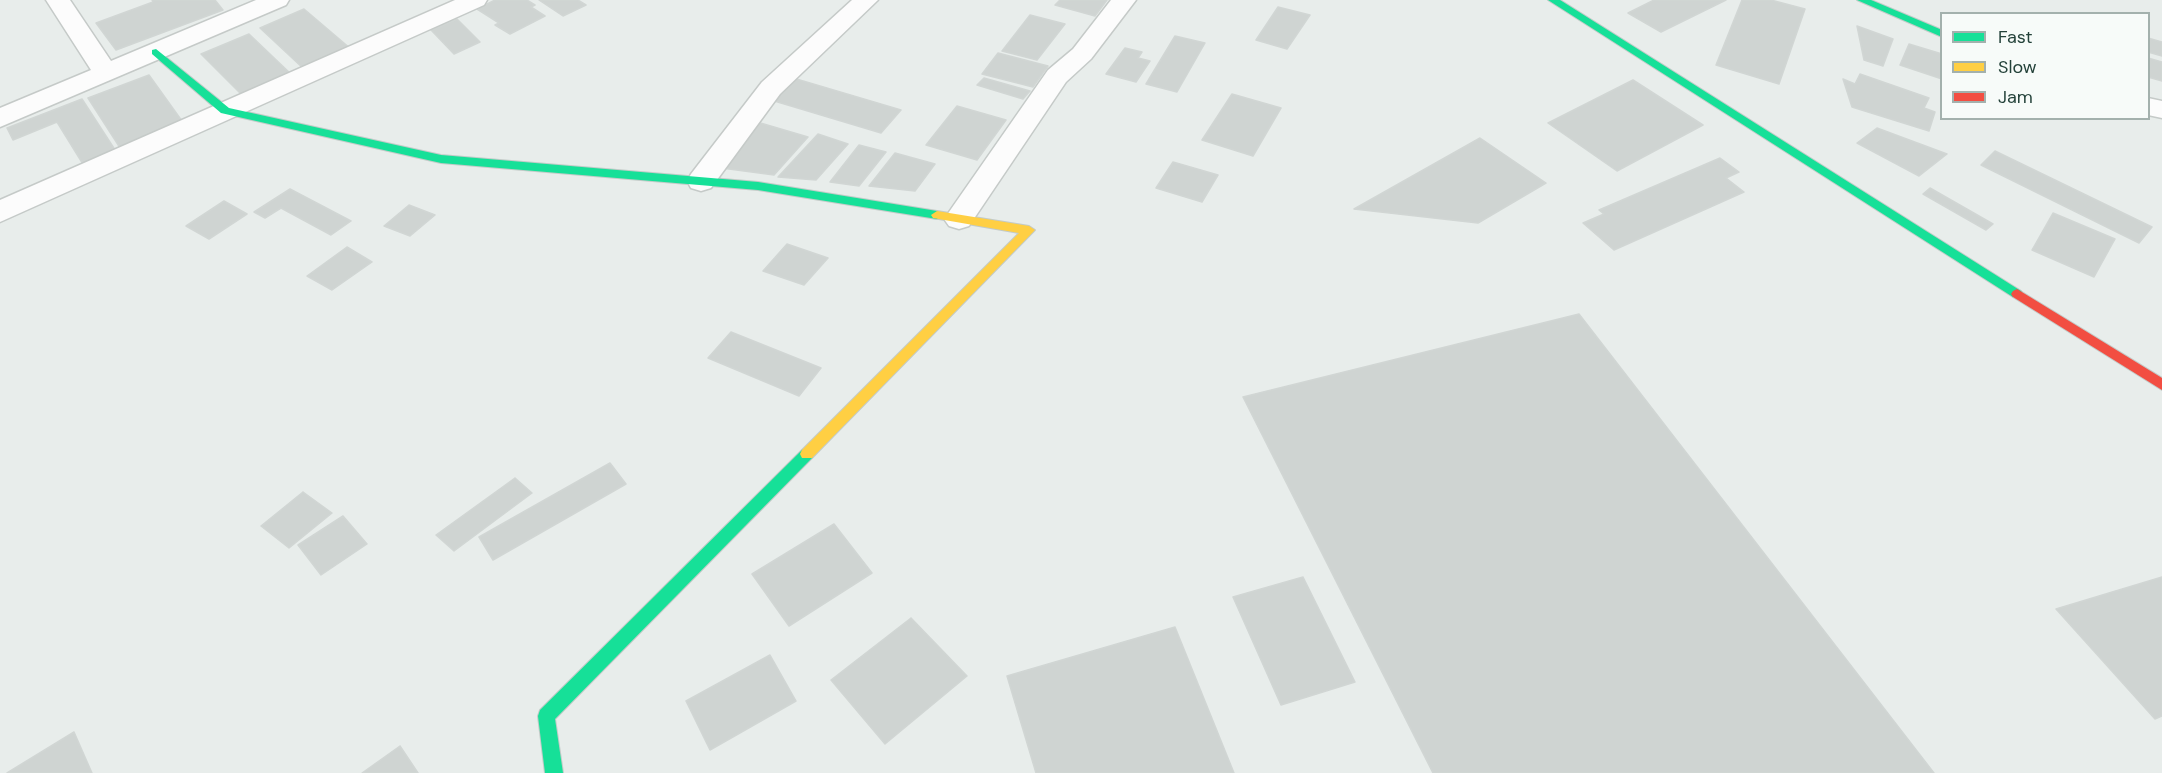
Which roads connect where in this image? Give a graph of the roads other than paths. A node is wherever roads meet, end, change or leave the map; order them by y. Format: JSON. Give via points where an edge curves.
{"nodes":[{"id":1,"x":59,"y":0,"type":"edge"},
{"id":2,"x":277,"y":0,"type":"edge"},
{"id":3,"x":475,"y":0,"type":"edge"},
{"id":4,"x":866,"y":0,"type":"edge"},
{"id":5,"x":1124,"y":0,"type":"edge"},
{"id":6,"x":1553,"y":0,"type":"edge"},
{"id":7,"x":1862,"y":0,"type":"edge"},
{"id":8,"x":1940,"y":34,"type":"edge"},
{"id":9,"x":156,"y":52,"type":"junction"},
{"id":10,"x":106,"y":73,"type":"junction"},
{"id":11,"x":225,"y":111,"type":"junction"},
{"id":12,"x":0,"y":118,"type":"edge"},
{"id":13,"x":701,"y":181,"type":"junction"},
{"id":14,"x":0,"y":212,"type":"edge"},
{"id":15,"x":958,"y":219,"type":"junction"},
{"id":16,"x":2162,"y":385,"type":"edge"},
{"id":17,"x":554,"y":773,"type":"edge"}],
"edges":[{"from":1,"to":10,"type":"street"},
{"from":2,"to":9,"type":"street"},
{"from":3,"to":11,"type":"street"},
{"from":4,"to":13,"type":"street","via":[[771,88]]},
{"from":5,"to":15,"type":"street","via":[[1082,54],[1057,76]]},
{"from":6,"to":16,"type":"street"},
{"from":7,"to":8,"type":"street"},
{"from":9,"to":10,"type":"street"},
{"from":9,"to":11,"type":"street"},
{"from":10,"to":12,"type":"street"},
{"from":11,"to":13,"type":"street","via":[[441,159]]},
{"from":11,"to":14,"type":"street"},
{"from":13,"to":15,"type":"street","via":[[758,186]]},
{"from":15,"to":17,"type":"street","via":[[1029,230],[546,716]]}]}
